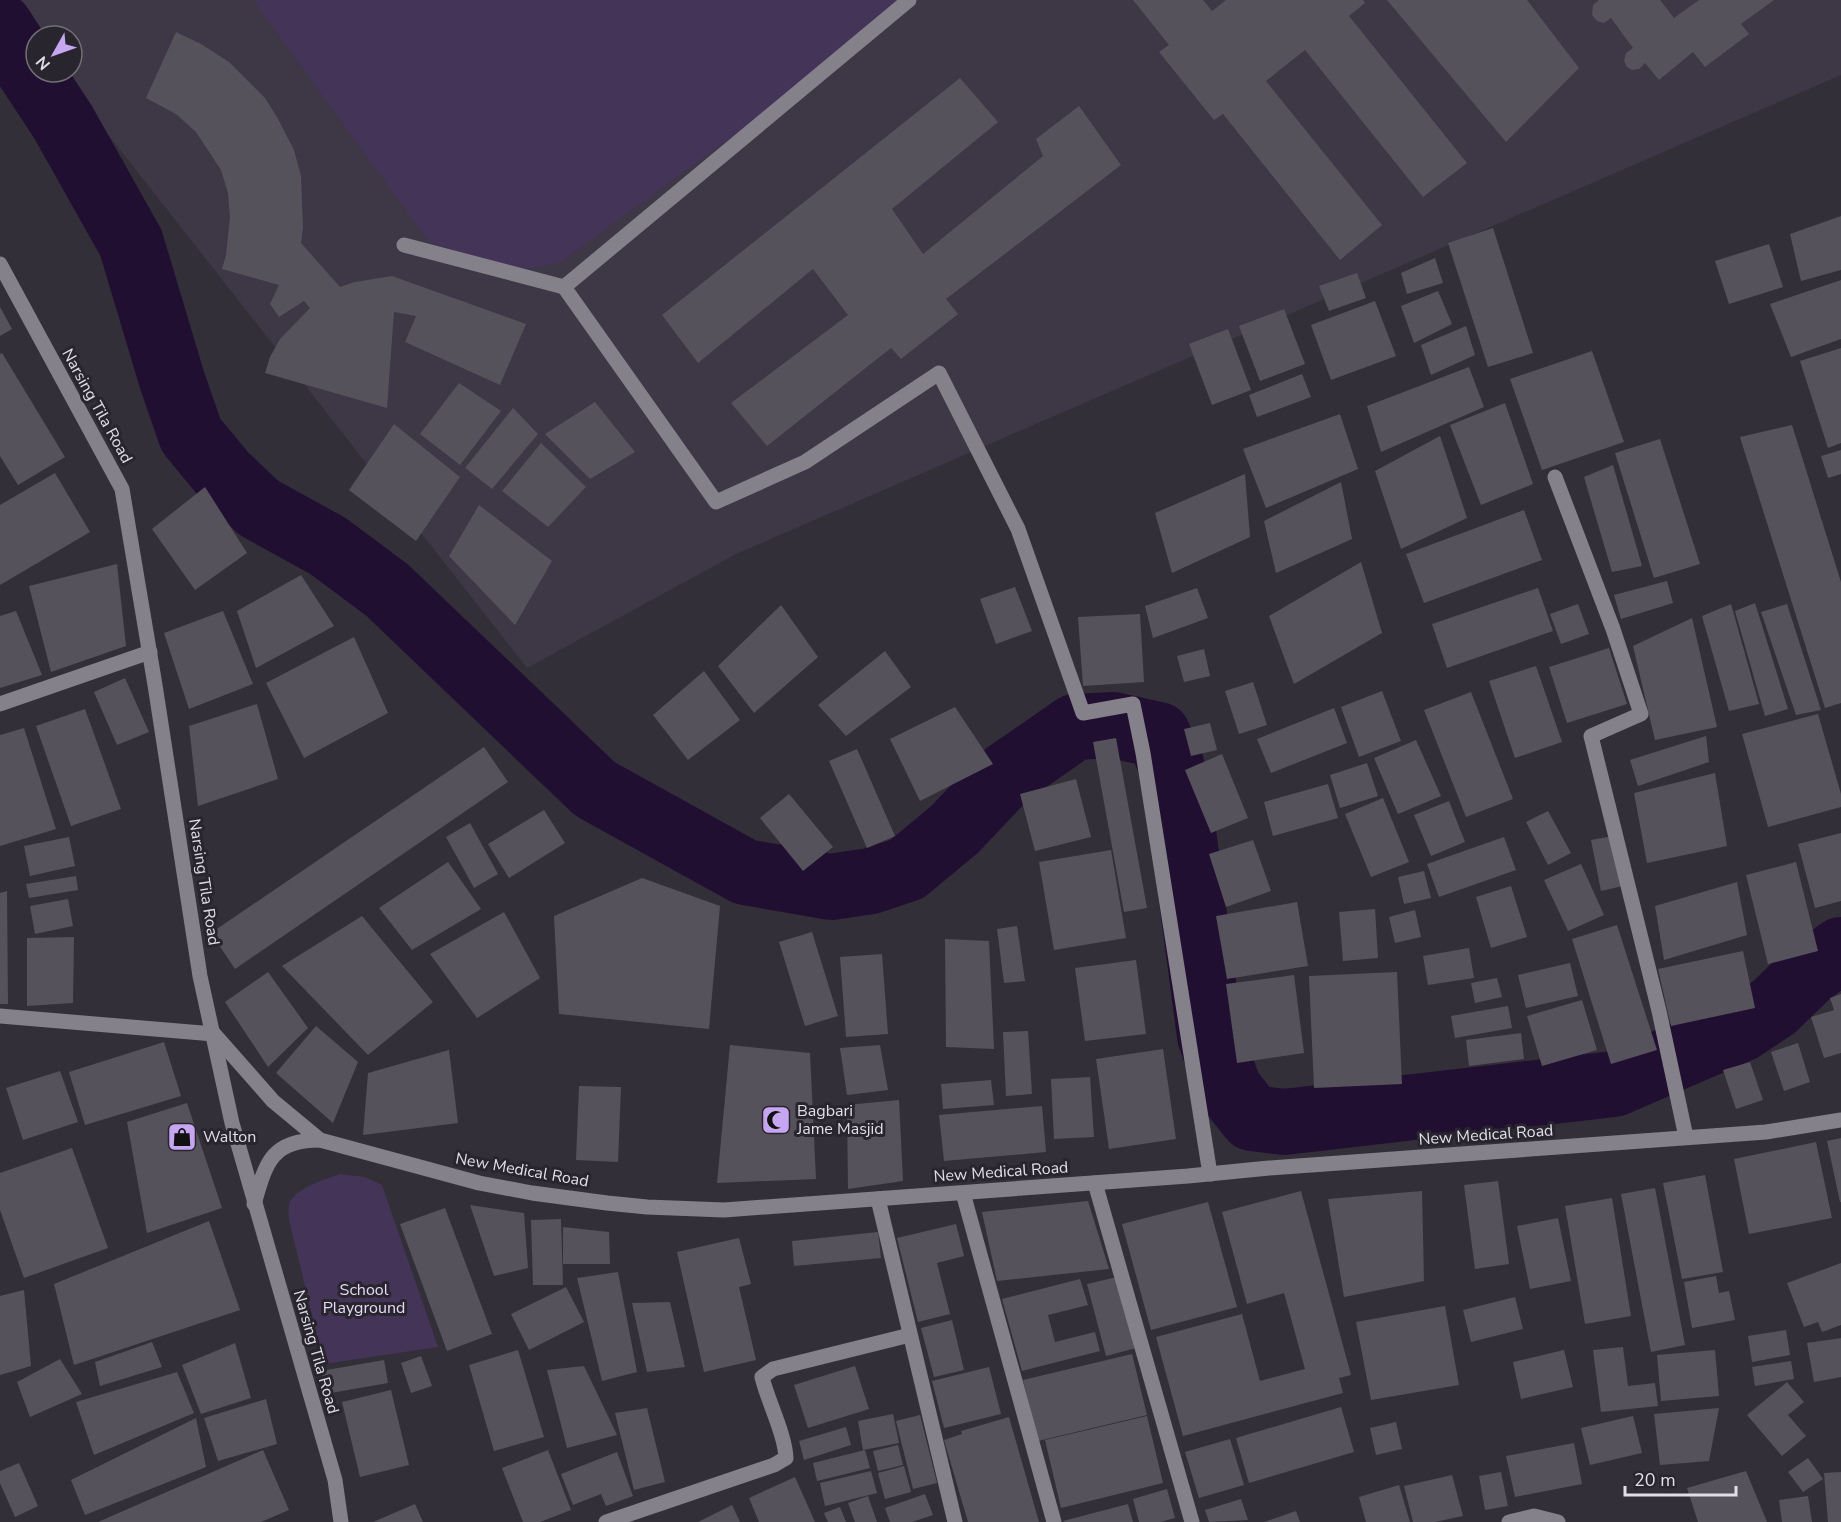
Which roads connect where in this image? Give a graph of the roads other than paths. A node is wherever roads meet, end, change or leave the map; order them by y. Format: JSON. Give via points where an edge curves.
{"nodes":[{"id":1,"x":909,"y":0,"type":"edge"},
{"id":2,"x":404,"y":245,"type":"dead end"},
{"id":3,"x":0,"y":264,"type":"edge"},
{"id":4,"x":564,"y":287,"type":"junction"},
{"id":5,"x":1555,"y":477,"type":"dead end"},
{"id":6,"x":150,"y":652,"type":"junction"},
{"id":7,"x":0,"y":704,"type":"edge"},
{"id":8,"x":0,"y":1016,"type":"edge"},
{"id":9,"x":214,"y":1034,"type":"junction"},
{"id":10,"x":1841,"y":1120,"type":"edge"},
{"id":11,"x":1686,"y":1137,"type":"junction"},
{"id":12,"x":320,"y":1140,"type":"junction"},
{"id":13,"x":1210,"y":1174,"type":"junction"},
{"id":14,"x":1095,"y":1183,"type":"junction"},
{"id":15,"x":963,"y":1192,"type":"junction"},
{"id":16,"x":878,"y":1199,"type":"junction"},
{"id":17,"x":254,"y":1204,"type":"junction"},
{"id":18,"x":910,"y":1335,"type":"junction"},
{"id":19,"x":341,"y":1522,"type":"edge"},
{"id":20,"x":606,"y":1522,"type":"edge"},
{"id":21,"x":956,"y":1522,"type":"edge"},
{"id":22,"x":1053,"y":1522,"type":"edge"},
{"id":23,"x":1192,"y":1522,"type":"edge"},
{"id":24,"x":1509,"y":1522,"type":"edge"},
{"id":25,"x":1558,"y":1522,"type":"edge"}],
"edges":[{"from":1,"to":4,"type":"street"},
{"from":2,"to":4,"type":"street"},
{"from":3,"to":6,"type":"street","name":"Narsing Tila Road","via":[[122,489]]},
{"from":4,"to":13,"type":"street","via":[[716,502],[805,462],[939,373],[1018,529],[1083,713],[1133,704]]},
{"from":5,"to":11,"type":"street","via":[[1641,714],[1591,736]]},
{"from":6,"to":7,"type":"street"},
{"from":6,"to":9,"type":"street","name":"Narsing Tila Road","via":[[200,975]]},
{"from":8,"to":9,"type":"street"},
{"from":9,"to":12,"type":"street","name":"New Medical Road","via":[[273,1101]]},
{"from":9,"to":17,"type":"street","name":"Narsing Tila Road","via":[[232,1124]]},
{"from":10,"to":11,"type":"street","name":"New Medical Road","via":[[1766,1132]]},
{"from":11,"to":13,"type":"street","name":"New Medical Road"},
{"from":12,"to":16,"type":"street","name":"New Medical Road","via":[[479,1183],[607,1203],[723,1210]]},
{"from":12,"to":17,"type":"street","via":[[292,1143],[272,1157],[263,1172]]},
{"from":13,"to":14,"type":"street","name":"New Medical Road"},
{"from":14,"to":15,"type":"street","name":"New Medical Road"},
{"from":14,"to":23,"type":"street"},
{"from":15,"to":16,"type":"street","name":"New Medical Road"},
{"from":15,"to":22,"type":"street"},
{"from":16,"to":18,"type":"street"},
{"from":17,"to":19,"type":"street","name":"Narsing Tila Road","via":[[334,1480]]},
{"from":18,"to":20,"type":"street","via":[[773,1370],[762,1377],[786,1458]]},
{"from":18,"to":21,"type":"street"},
{"from":24,"to":25,"type":"street","via":[[1534,1516]]}]}
